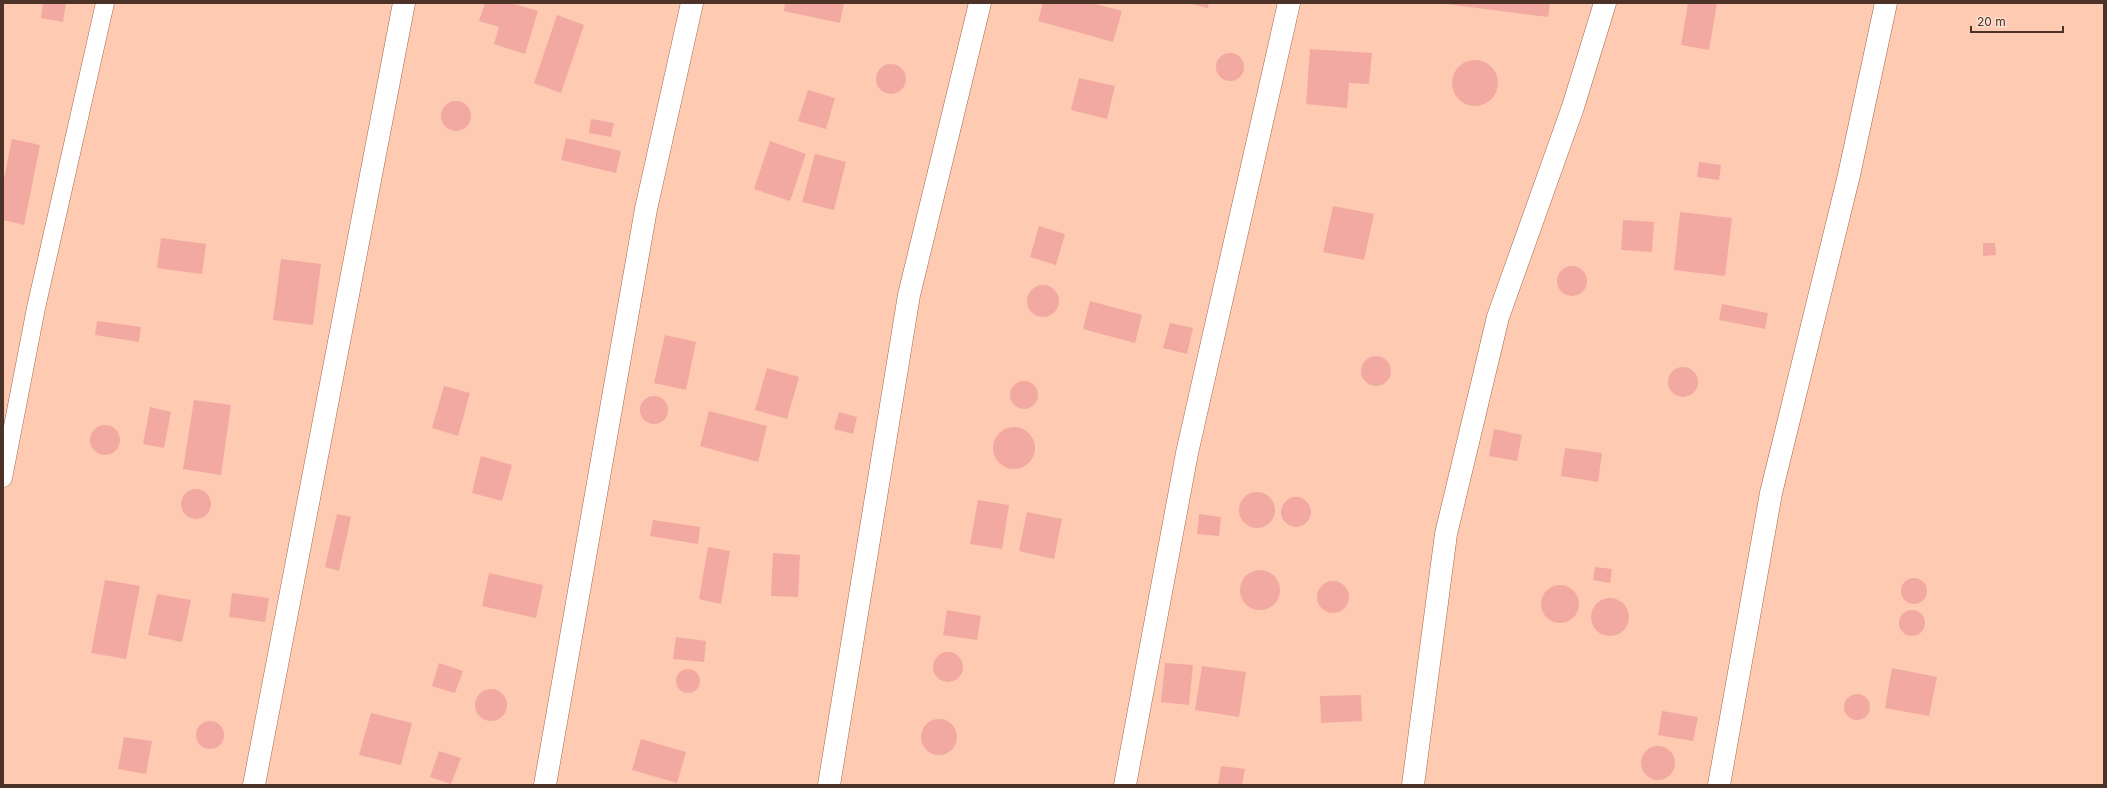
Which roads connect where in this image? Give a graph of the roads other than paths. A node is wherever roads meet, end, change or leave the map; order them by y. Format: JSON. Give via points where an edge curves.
{"nodes":[{"id":1,"x":105,"y":3,"type":"edge"},
{"id":2,"x":404,"y":3,"type":"edge"},
{"id":3,"x":692,"y":3,"type":"edge"},
{"id":4,"x":980,"y":3,"type":"edge"},
{"id":5,"x":1289,"y":3,"type":"edge"},
{"id":6,"x":1605,"y":3,"type":"edge"},
{"id":7,"x":1886,"y":3,"type":"edge"},
{"id":8,"x":3,"y":478,"type":"edge"},
{"id":9,"x":254,"y":785,"type":"edge"},
{"id":10,"x":545,"y":785,"type":"edge"},
{"id":11,"x":829,"y":785,"type":"edge"},
{"id":12,"x":1125,"y":785,"type":"edge"},
{"id":13,"x":1413,"y":785,"type":"edge"},
{"id":14,"x":1719,"y":785,"type":"edge"}],
"edges":[{"from":1,"to":8,"type":"lane","via":[[36,308]]},
{"from":2,"to":9,"type":"street"},
{"from":3,"to":10,"type":"street","via":[[646,209]]},
{"from":4,"to":11,"type":"street","via":[[909,295]]},
{"from":5,"to":12,"type":"street","via":[[1187,453]]},
{"from":6,"to":13,"type":"street","via":[[1573,107],[1498,317],[1446,534]]},
{"from":7,"to":14,"type":"street","via":[[1849,175],[1771,493]]}]}
